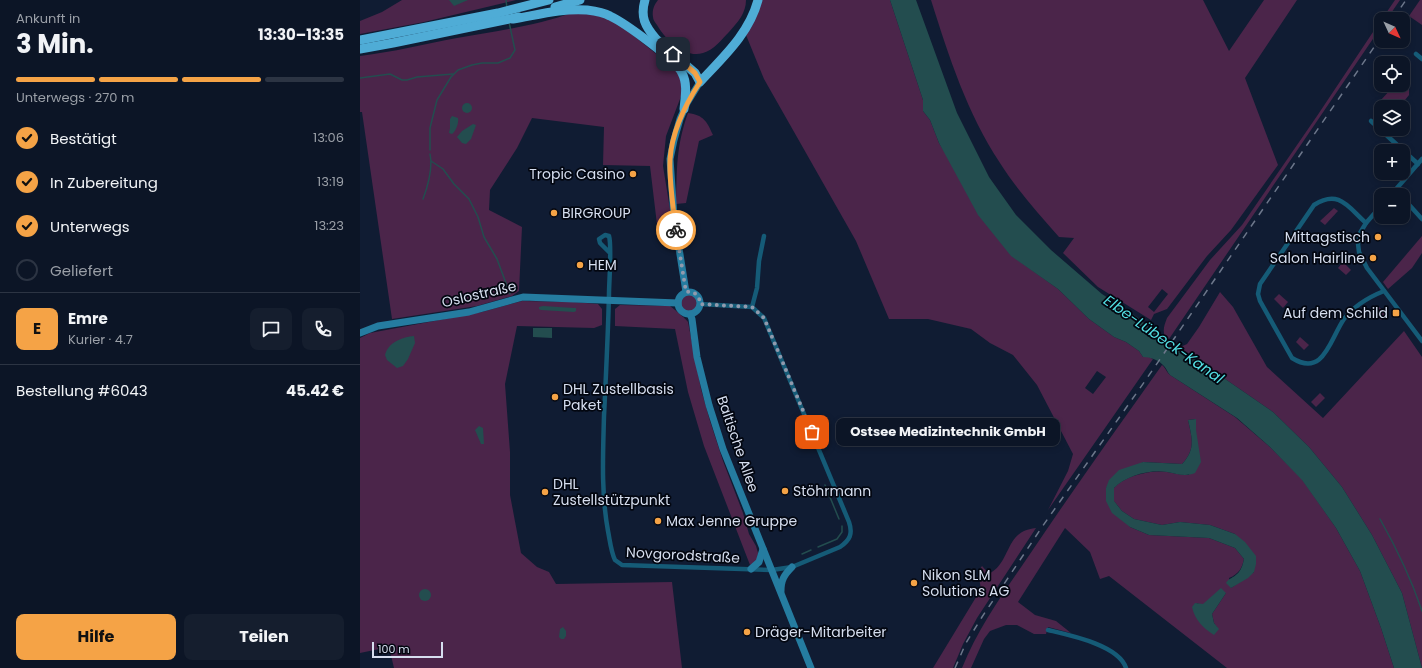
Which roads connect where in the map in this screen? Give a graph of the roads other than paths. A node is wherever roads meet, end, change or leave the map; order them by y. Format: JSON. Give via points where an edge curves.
{"nodes":[{"id":1,"x":549,"y":0,"type":"edge"},
{"id":2,"x":580,"y":0,"type":"edge"},
{"id":3,"x":644,"y":0,"type":"edge"},
{"id":4,"x":758,"y":0,"type":"edge"},
{"id":5,"x":512,"y":14,"type":"junction"},
{"id":6,"x":499,"y":17,"type":"junction"},
{"id":7,"x":360,"y":40,"type":"edge"},
{"id":8,"x":360,"y":49,"type":"edge"},
{"id":9,"x":1416,"y":54,"type":"dead end"},
{"id":10,"x":1422,"y":59,"type":"edge"},
{"id":11,"x":700,"y":82,"type":"junction"},
{"id":12,"x":684,"y":110,"type":"junction"},
{"id":13,"x":1371,"y":121,"type":"dead end"},
{"id":14,"x":1422,"y":159,"type":"edge"},
{"id":15,"x":1418,"y":164,"type":"junction"},
{"id":16,"x":1397,"y":188,"type":"edge"},
{"id":17,"x":1410,"y":206,"type":"edge"},
{"id":18,"x":1374,"y":214,"type":"edge"},
{"id":19,"x":1422,"y":219,"type":"edge"},
{"id":20,"x":1366,"y":223,"type":"junction"},
{"id":21,"x":764,"y":236,"type":"dead end"},
{"id":22,"x":610,"y":253,"type":"dead end"},
{"id":23,"x":1384,"y":291,"type":"junction"},
{"id":24,"x":686,"y":292,"type":"junction"},
{"id":25,"x":608,"y":301,"type":"junction"},
{"id":26,"x":678,"y":303,"type":"junction"},
{"id":27,"x":700,"y":304,"type":"junction"},
{"id":28,"x":752,"y":307,"type":"junction"},
{"id":29,"x":690,"y":314,"type":"junction"},
{"id":30,"x":360,"y":333,"type":"edge"},
{"id":31,"x":1422,"y":341,"type":"edge"},
{"id":32,"x":763,"y":549,"type":"junction"},
{"id":33,"x":792,"y":567,"type":"junction"},
{"id":34,"x":751,"y":570,"type":"junction"},
{"id":35,"x":772,"y":570,"type":"junction"},
{"id":36,"x":781,"y":595,"type":"junction"},
{"id":37,"x":1048,"y":630,"type":"dead end"},
{"id":38,"x":811,"y":668,"type":"edge"},
{"id":39,"x":1126,"y":668,"type":"edge"}],
"edges":[{"from":1,"to":5,"type":"highway"},
{"from":2,"to":5,"type":"highway"},
{"from":3,"to":11,"type":"highway","via":[[644,22],[651,33],[695,73]]},
{"from":4,"to":11,"type":"highway","via":[[752,18],[741,36]]},
{"from":5,"to":6,"type":"highway"},
{"from":5,"to":12,"type":"highway","via":[[571,10],[597,12],[614,17],[680,69],[685,80]]},
{"from":6,"to":7,"type":"highway"},
{"from":6,"to":8,"type":"highway"},
{"from":9,"to":10,"type":"street"},
{"from":11,"to":12,"type":"main road"},
{"from":12,"to":24,"type":"main road","via":[[670,159],[674,217]]},
{"from":13,"to":15,"type":"street"},
{"from":14,"to":15,"type":"street"},
{"from":15,"to":16,"type":"street"},
{"from":17,"to":19,"type":"street"},
{"from":18,"to":20,"type":"street"},
{"from":20,"to":23,"type":"street","via":[[1360,234],[1359,252],[1366,267]]},
{"from":20,"to":23,"type":"street","via":[[1341,201],[1330,198],[1314,205],[1260,284],[1258,294],[1292,358],[1308,364],[1318,361],[1326,353],[1352,310]]},
{"from":21,"to":28,"type":"street"},
{"from":22,"to":25,"type":"street","name":"Novgorodstraße"},
{"from":23,"to":31,"type":"street"},
{"from":24,"to":26,"type":"main road","via":[[681,295]]},
{"from":24,"to":27,"type":"main road","via":[[698,296]]},
{"from":25,"to":26,"type":"main road","name":"Oslostraße"},
{"from":25,"to":30,"type":"main road","name":"Oslostraße","via":[[523,297],[469,312],[378,326]]},
{"from":25,"to":34,"type":"street","name":"Novgorodstraße","via":[[603,480],[606,522],[615,560],[622,565]]},
{"from":26,"to":29,"type":"main road","via":[[681,311]]},
{"from":27,"to":28,"type":"street"},
{"from":27,"to":29,"type":"main road","via":[[696,312]]},
{"from":28,"to":33,"type":"street","name":"Novgorodstraße","via":[[767,324],[852,530],[850,537],[840,547]]},
{"from":29,"to":32,"type":"main road","name":"Baltische Allee","via":[[697,357],[723,449]]},
{"from":32,"to":34,"type":"main road","via":[[759,562]]},
{"from":32,"to":35,"type":"main road","name":"Baltische Allee"},
{"from":33,"to":35,"type":"street","name":"Novgorodstraße"},
{"from":33,"to":36,"type":"main road","via":[[781,582]]},
{"from":34,"to":35,"type":"street","name":"Novgorodstraße"},
{"from":35,"to":36,"type":"main road","name":"Baltische Allee"},
{"from":36,"to":38,"type":"main road","name":"Baltische Allee"},
{"from":37,"to":39,"type":"street","via":[[1081,638],[1114,652]]}]}
